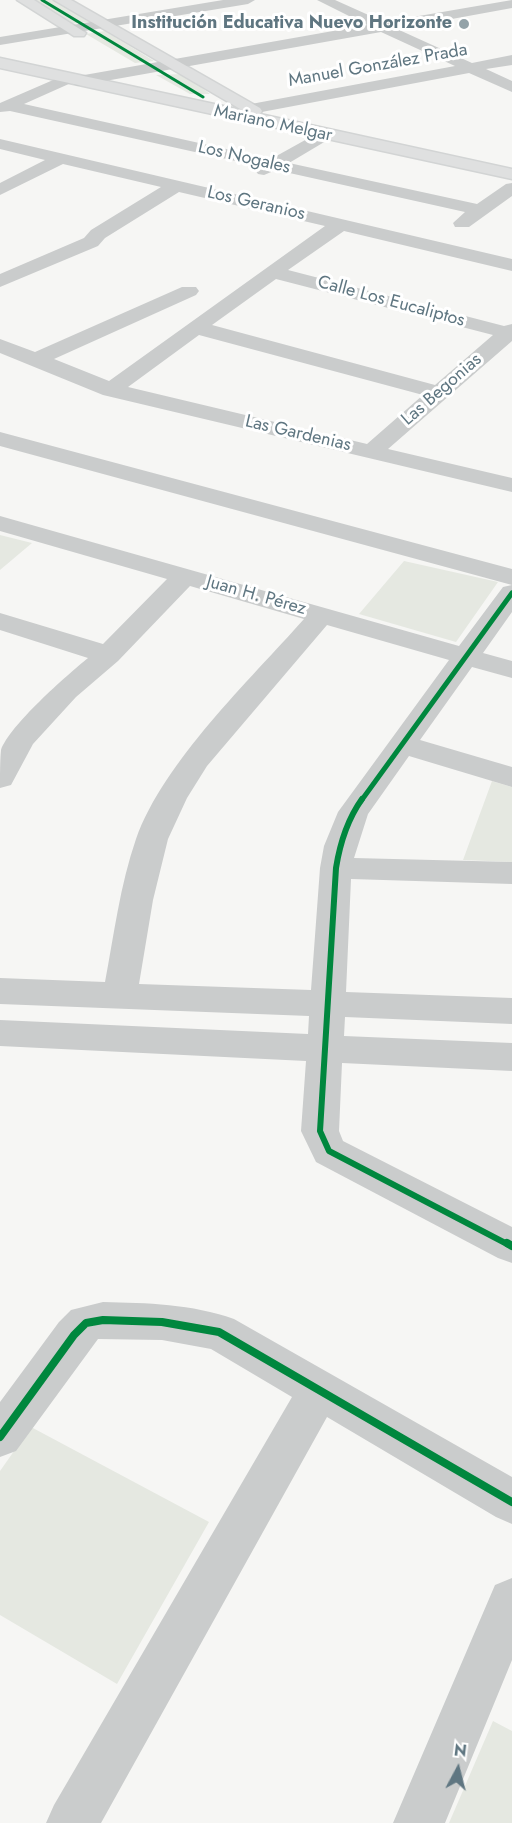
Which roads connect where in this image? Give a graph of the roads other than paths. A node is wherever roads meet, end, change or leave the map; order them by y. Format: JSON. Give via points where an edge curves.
{"nodes":[{"id":1,"x":24,"y":0,"type":"edge"},
{"id":2,"x":61,"y":0,"type":"edge"},
{"id":3,"x":248,"y":0,"type":"edge"},
{"id":4,"x":324,"y":0,"type":"edge"},
{"id":5,"x":512,"y":4,"type":"edge"},
{"id":6,"x":103,"y":24,"type":"junction"},
{"id":7,"x":380,"y":27,"type":"junction"},
{"id":8,"x":73,"y":29,"type":"junction"},
{"id":9,"x":0,"y":41,"type":"edge"},
{"id":10,"x":512,"y":60,"type":"edge"},
{"id":11,"x":0,"y":63,"type":"edge"},
{"id":12,"x":174,"y":64,"type":"junction"},
{"id":13,"x":472,"y":68,"type":"junction"},
{"id":14,"x":140,"y":70,"type":"junction"},
{"id":15,"x":72,"y":80,"type":"junction"},
{"id":16,"x":512,"y":87,"type":"edge"},
{"id":17,"x":222,"y":92,"type":"junction"},
{"id":18,"x":186,"y":98,"type":"junction"},
{"id":19,"x":5,"y":108,"type":"edge"},
{"id":20,"x":251,"y":109,"type":"junction"},
{"id":21,"x":207,"y":110,"type":"junction"},
{"id":22,"x":273,"y":124,"type":"junction"},
{"id":23,"x":325,"y":134,"type":"junction"},
{"id":24,"x":0,"y":144,"type":"edge"},
{"id":25,"x":60,"y":159,"type":"junction"},
{"id":26,"x":273,"y":164,"type":"junction"},
{"id":27,"x":512,"y":174,"type":"edge"},
{"id":28,"x":176,"y":186,"type":"junction"},
{"id":29,"x":512,"y":188,"type":"edge"},
{"id":30,"x":0,"y":190,"type":"edge"},
{"id":31,"x":221,"y":195,"type":"junction"},
{"id":32,"x":479,"y":210,"type":"junction"},
{"id":33,"x":341,"y":224,"type":"junction"},
{"id":34,"x":432,"y":245,"type":"junction"},
{"id":35,"x":512,"y":265,"type":"edge"},
{"id":36,"x":273,"y":272,"type":"junction"},
{"id":37,"x":0,"y":281,"type":"edge"},
{"id":38,"x":189,"y":291,"type":"dead end"},
{"id":39,"x":195,"y":327,"type":"junction"},
{"id":40,"x":510,"y":332,"type":"edge"},
{"id":41,"x":0,"y":345,"type":"edge"},
{"id":42,"x":36,"y":359,"type":"junction"},
{"id":43,"x":111,"y":390,"type":"junction"},
{"id":44,"x":439,"y":393,"type":"junction"},
{"id":45,"x":0,"y":439,"type":"edge"},
{"id":46,"x":372,"y":451,"type":"junction"},
{"id":47,"x":512,"y":485,"type":"edge"},
{"id":48,"x":0,"y":523,"type":"edge"},
{"id":49,"x":185,"y":576,"type":"junction"},
{"id":50,"x":512,"y":577,"type":"edge"},
{"id":51,"x":512,"y":593,"type":"edge"},
{"id":52,"x":322,"y":615,"type":"junction"},
{"id":53,"x":0,"y":621,"type":"edge"},
{"id":54,"x":108,"y":655,"type":"junction"},
{"id":55,"x":465,"y":657,"type":"junction"},
{"id":56,"x":512,"y":670,"type":"edge"},
{"id":57,"x":7,"y":737,"type":"edge"},
{"id":58,"x":402,"y":744,"type":"junction"},
{"id":59,"x":512,"y":777,"type":"edge"},
{"id":60,"x":0,"y":778,"type":"edge"},
{"id":61,"x":336,"y":868,"type":"junction"},
{"id":62,"x":512,"y":873,"type":"edge"},
{"id":63,"x":0,"y":991,"type":"edge"},
{"id":64,"x":120,"y":995,"type":"junction"},
{"id":65,"x":328,"y":1004,"type":"junction"},
{"id":66,"x":512,"y":1011,"type":"edge"},
{"id":67,"x":0,"y":1034,"type":"edge"},
{"id":68,"x":325,"y":1049,"type":"junction"},
{"id":69,"x":512,"y":1057,"type":"edge"},
{"id":70,"x":457,"y":1219,"type":"junction"},
{"id":71,"x":512,"y":1222,"type":"edge"},
{"id":72,"x":512,"y":1246,"type":"edge"},
{"id":73,"x":319,"y":1390,"type":"junction"},
{"id":74,"x":0,"y":1437,"type":"edge"},
{"id":75,"x":512,"y":1502,"type":"edge"},
{"id":76,"x":512,"y":1602,"type":"edge"},
{"id":77,"x":72,"y":1823,"type":"edge"},
{"id":78,"x":419,"y":1823,"type":"edge"}],
"edges":[{"from":1,"to":8,"type":"street"},
{"from":2,"to":6,"type":"street"},
{"from":3,"to":6,"type":"street"},
{"from":4,"to":7,"type":"street"},
{"from":5,"to":7,"type":"street"},
{"from":6,"to":8,"type":"street"},
{"from":6,"to":12,"type":"street"},
{"from":7,"to":12,"type":"street"},
{"from":7,"to":13,"type":"street"},
{"from":8,"to":9,"type":"street"},
{"from":8,"to":14,"type":"street"},
{"from":10,"to":13,"type":"street","name":"Manuel González Prada"},
{"from":11,"to":15,"type":"street","name":"Mariano Melgar"},
{"from":12,"to":14,"type":"street"},
{"from":12,"to":17,"type":"street"},
{"from":13,"to":16,"type":"street"},
{"from":13,"to":20,"type":"street","name":"Manuel González Prada"},
{"from":14,"to":15,"type":"street"},
{"from":14,"to":18,"type":"street"},
{"from":15,"to":19,"type":"street"},
{"from":15,"to":21,"type":"street","name":"Mariano Melgar"},
{"from":17,"to":18,"type":"street"},
{"from":17,"to":20,"type":"street"},
{"from":18,"to":21,"type":"street"},
{"from":19,"to":26,"type":"street","name":"Los Nogales"},
{"from":20,"to":22,"type":"street"},
{"from":21,"to":22,"type":"street","name":"Mariano Melgar"},
{"from":22,"to":23,"type":"street","name":"Mariano Melgar"},
{"from":23,"to":26,"type":"street"},
{"from":23,"to":27,"type":"street","name":"Mariano Melgar"},
{"from":24,"to":25,"type":"street","name":"Los Geranios"},
{"from":25,"to":28,"type":"street","name":"Los Geranios"},
{"from":25,"to":30,"type":"street"},
{"from":26,"to":31,"type":"street"},
{"from":26,"to":32,"type":"street","name":"Los Nogales"},
{"from":28,"to":31,"type":"street","name":"Los Geranios"},
{"from":28,"to":37,"type":"street","via":[[91,242]]},
{"from":29,"to":32,"type":"street"},
{"from":31,"to":33,"type":"street","name":"Los Geranios"},
{"from":32,"to":34,"type":"street"},
{"from":33,"to":34,"type":"street","name":"Los Geranios"},
{"from":33,"to":36,"type":"street"},
{"from":34,"to":35,"type":"street","name":"Los Geranios"},
{"from":36,"to":39,"type":"street"},
{"from":36,"to":40,"type":"street","name":"Calle Los Eucaliptos"},
{"from":38,"to":42,"type":"street"},
{"from":39,"to":43,"type":"street"},
{"from":39,"to":44,"type":"street"},
{"from":40,"to":44,"type":"street","name":"Las Begonias"},
{"from":41,"to":42,"type":"street","name":"Las Gardenias"},
{"from":42,"to":43,"type":"street","name":"Las Gardenias"},
{"from":43,"to":46,"type":"street","name":"Las Gardenias"},
{"from":44,"to":46,"type":"street","name":"Las Begonias"},
{"from":45,"to":50,"type":"street"},
{"from":46,"to":47,"type":"street","name":"Las Gardenias"},
{"from":48,"to":49,"type":"street","name":"Juan H. Pérez"},
{"from":49,"to":52,"type":"street","name":"Juan H. Pérez"},
{"from":49,"to":54,"type":"street"},
{"from":51,"to":55,"type":"street"},
{"from":52,"to":55,"type":"street","name":"Juan H. Pérez"},
{"from":52,"to":64,"type":"street","via":[[196,760],[172,798],[152,839]]},
{"from":53,"to":54,"type":"street"},
{"from":54,"to":57,"type":"street"},
{"from":55,"to":56,"type":"street","name":"Juan H. Pérez"},
{"from":55,"to":58,"type":"street"},
{"from":57,"to":60,"type":"street"},
{"from":58,"to":59,"type":"street"},
{"from":58,"to":61,"type":"street","via":[[353,812]]},
{"from":61,"to":62,"type":"street"},
{"from":61,"to":65,"type":"street"},
{"from":63,"to":64,"type":"street"},
{"from":64,"to":65,"type":"street"},
{"from":65,"to":66,"type":"street"},
{"from":65,"to":68,"type":"street"},
{"from":67,"to":68,"type":"street"},
{"from":68,"to":69,"type":"street"},
{"from":68,"to":70,"type":"street","via":[[320,1131],[329,1151]]},
{"from":70,"to":71,"type":"street"},
{"from":70,"to":72,"type":"street"},
{"from":73,"to":74,"type":"street","via":[[219,1332],[162,1322],[103,1320],[86,1323],[74,1335]]},
{"from":73,"to":75,"type":"street"},
{"from":73,"to":77,"type":"street"},
{"from":76,"to":78,"type":"street"}]}
